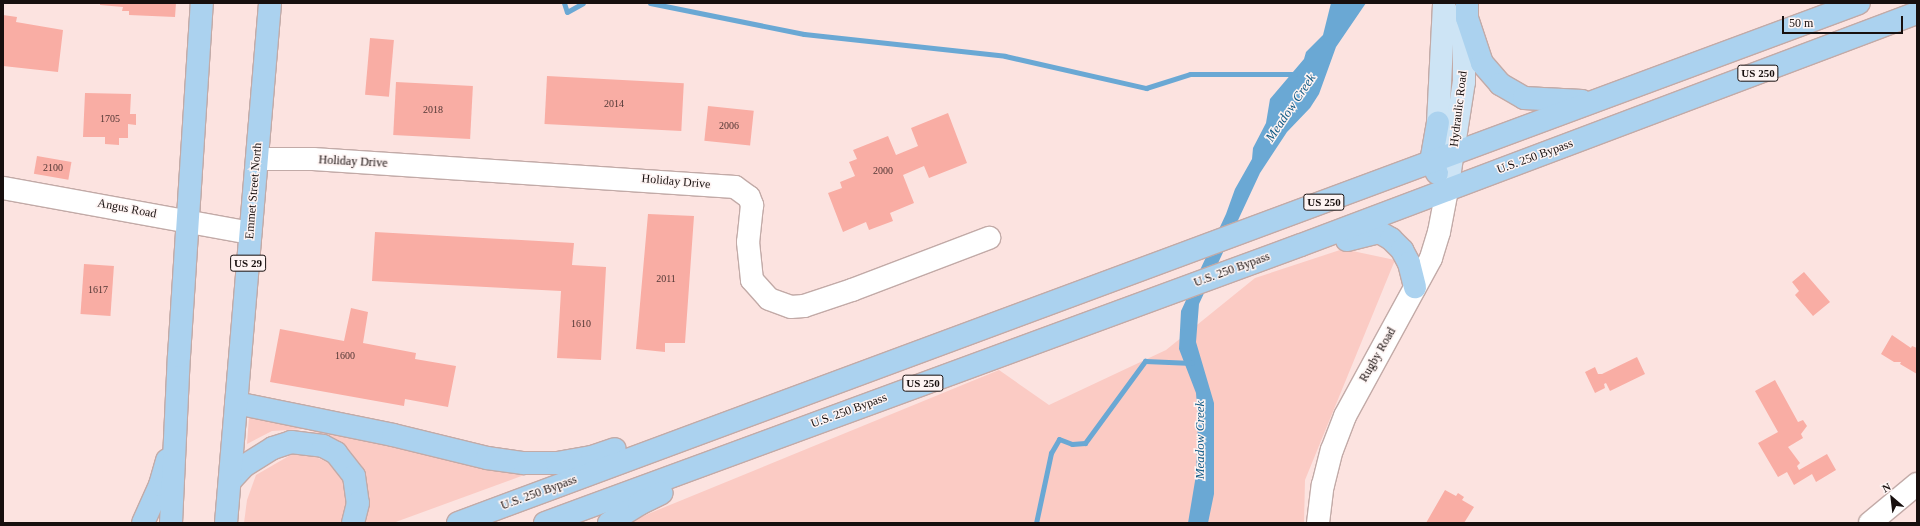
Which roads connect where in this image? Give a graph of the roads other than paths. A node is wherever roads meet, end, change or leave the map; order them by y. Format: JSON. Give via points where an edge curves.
{"nodes":[{"id":1,"x":202,"y":3,"type":"edge"},
{"id":2,"x":270,"y":3,"type":"edge"},
{"id":3,"x":1444,"y":3,"type":"edge"},
{"id":4,"x":1464,"y":3,"type":"edge"},
{"id":5,"x":1467,"y":3,"type":"edge"},
{"id":6,"x":1859,"y":3,"type":"edge"},
{"id":7,"x":1917,"y":14,"type":"edge"},
{"id":8,"x":1917,"y":23,"type":"edge"},
{"id":9,"x":1820,"y":50,"type":"junction"},
{"id":10,"x":1593,"y":101,"type":"junction"},
{"id":11,"x":1438,"y":123,"type":"joint"},
{"id":12,"x":1453,"y":154,"type":"junction"},
{"id":13,"x":257,"y":159,"type":"junction"},
{"id":14,"x":1431,"y":162,"type":"junction"},
{"id":15,"x":3,"y":188,"type":"edge"},
{"id":16,"x":1447,"y":190,"type":"junction"},
{"id":17,"x":189,"y":221,"type":"junction"},
{"id":18,"x":250,"y":233,"type":"junction"},
{"id":19,"x":989,"y":238,"type":"dead end"},
{"id":20,"x":1301,"y":245,"type":"junction"},
{"id":21,"x":1415,"y":287,"type":"junction"},
{"id":22,"x":808,"y":394,"type":"junction"},
{"id":23,"x":236,"y":403,"type":"junction"},
{"id":24,"x":177,"y":423,"type":"junction"},
{"id":25,"x":716,"y":460,"type":"junction"},
{"id":26,"x":231,"y":480,"type":"junction"},
{"id":27,"x":1917,"y":484,"type":"edge"},
{"id":28,"x":143,"y":523,"type":"edge"},
{"id":29,"x":171,"y":523,"type":"edge"},
{"id":30,"x":226,"y":523,"type":"edge"},
{"id":31,"x":352,"y":523,"type":"edge"},
{"id":32,"x":458,"y":523,"type":"edge"},
{"id":33,"x":545,"y":523,"type":"edge"},
{"id":34,"x":609,"y":523,"type":"edge"},
{"id":35,"x":1318,"y":523,"type":"edge"},
{"id":36,"x":1870,"y":523,"type":"edge"}],
"edges":[{"from":1,"to":17,"type":"highway"},
{"from":2,"to":13,"type":"highway","name":"Emmet Street North","number":"US 29"},
{"from":3,"to":11,"type":"main road","name":"Hydraulic Road"},
{"from":4,"to":12,"type":"main road","name":"Hydraulic Road","via":[[1464,82],[1455,125]]},
{"from":5,"to":10,"type":"highway","via":[[1467,18],[1482,63],[1500,84],[1524,98]]},
{"from":6,"to":10,"type":"highway","number":"US 250"},
{"from":7,"to":9,"type":"highway","name":"U.S. 250 Bypass","number":"US 250"},
{"from":8,"to":9,"type":"highway"},
{"from":9,"to":16,"type":"highway","name":"U.S. 250 Bypass","number":"US 250"},
{"from":10,"to":12,"type":"highway","number":"US 250"},
{"from":11,"to":14,"type":"highway"},
{"from":12,"to":14,"type":"highway","number":"US 250"},
{"from":12,"to":16,"type":"main road","name":"Hydraulic Road"},
{"from":13,"to":18,"type":"highway","name":"Emmet Street North","number":"US 29"},
{"from":13,"to":19,"type":"street","name":"Holiday Drive","via":[[314,159],[736,187],[749,197],[752,205],[748,242],[752,280],[768,299],[791,307],[804,306],[852,290]]},
{"from":14,"to":16,"type":"highway"},
{"from":14,"to":22,"type":"highway","name":"U.S. 250 Bypass","number":"US 250"},
{"from":15,"to":17,"type":"street","name":"Angus Road"},
{"from":16,"to":20,"type":"highway","name":"U.S. 250 Bypass","number":"US 250"},
{"from":16,"to":21,"type":"street","name":"Rugby Road","via":[[1431,258]]},
{"from":17,"to":18,"type":"street","name":"Angus Road"},
{"from":17,"to":24,"type":"highway"},
{"from":18,"to":23,"type":"highway","name":"Emmet Street North","number":"US 29"},
{"from":20,"to":21,"type":"highway","via":[[1325,246],[1379,232],[1402,250],[1409,262]]},
{"from":20,"to":25,"type":"highway","name":"U.S. 250 Bypass","number":"US 250"},
{"from":21,"to":35,"type":"street","name":"Rugby Road","via":[[1344,416],[1323,485]]},
{"from":22,"to":23,"type":"highway","via":[[717,415],[592,457],[557,463],[524,463],[487,458],[393,434]]},
{"from":22,"to":32,"type":"highway","name":"U.S. 250 Bypass","number":"US 250"},
{"from":23,"to":26,"type":"highway","name":"Emmet Street North","number":"US 29"},
{"from":24,"to":28,"type":"highway","via":[[160,485]]},
{"from":24,"to":29,"type":"highway"},
{"from":25,"to":33,"type":"highway","name":"U.S. 250 Bypass","number":"US 250"},
{"from":25,"to":34,"type":"highway","via":[[695,480],[639,504]]},
{"from":26,"to":30,"type":"highway","name":"Emmet Street North","number":"US 29"},
{"from":26,"to":31,"type":"highway","via":[[244,466],[273,448],[291,442],[323,446],[336,453],[354,476],[358,503]]},
{"from":27,"to":36,"type":"street"}]}
